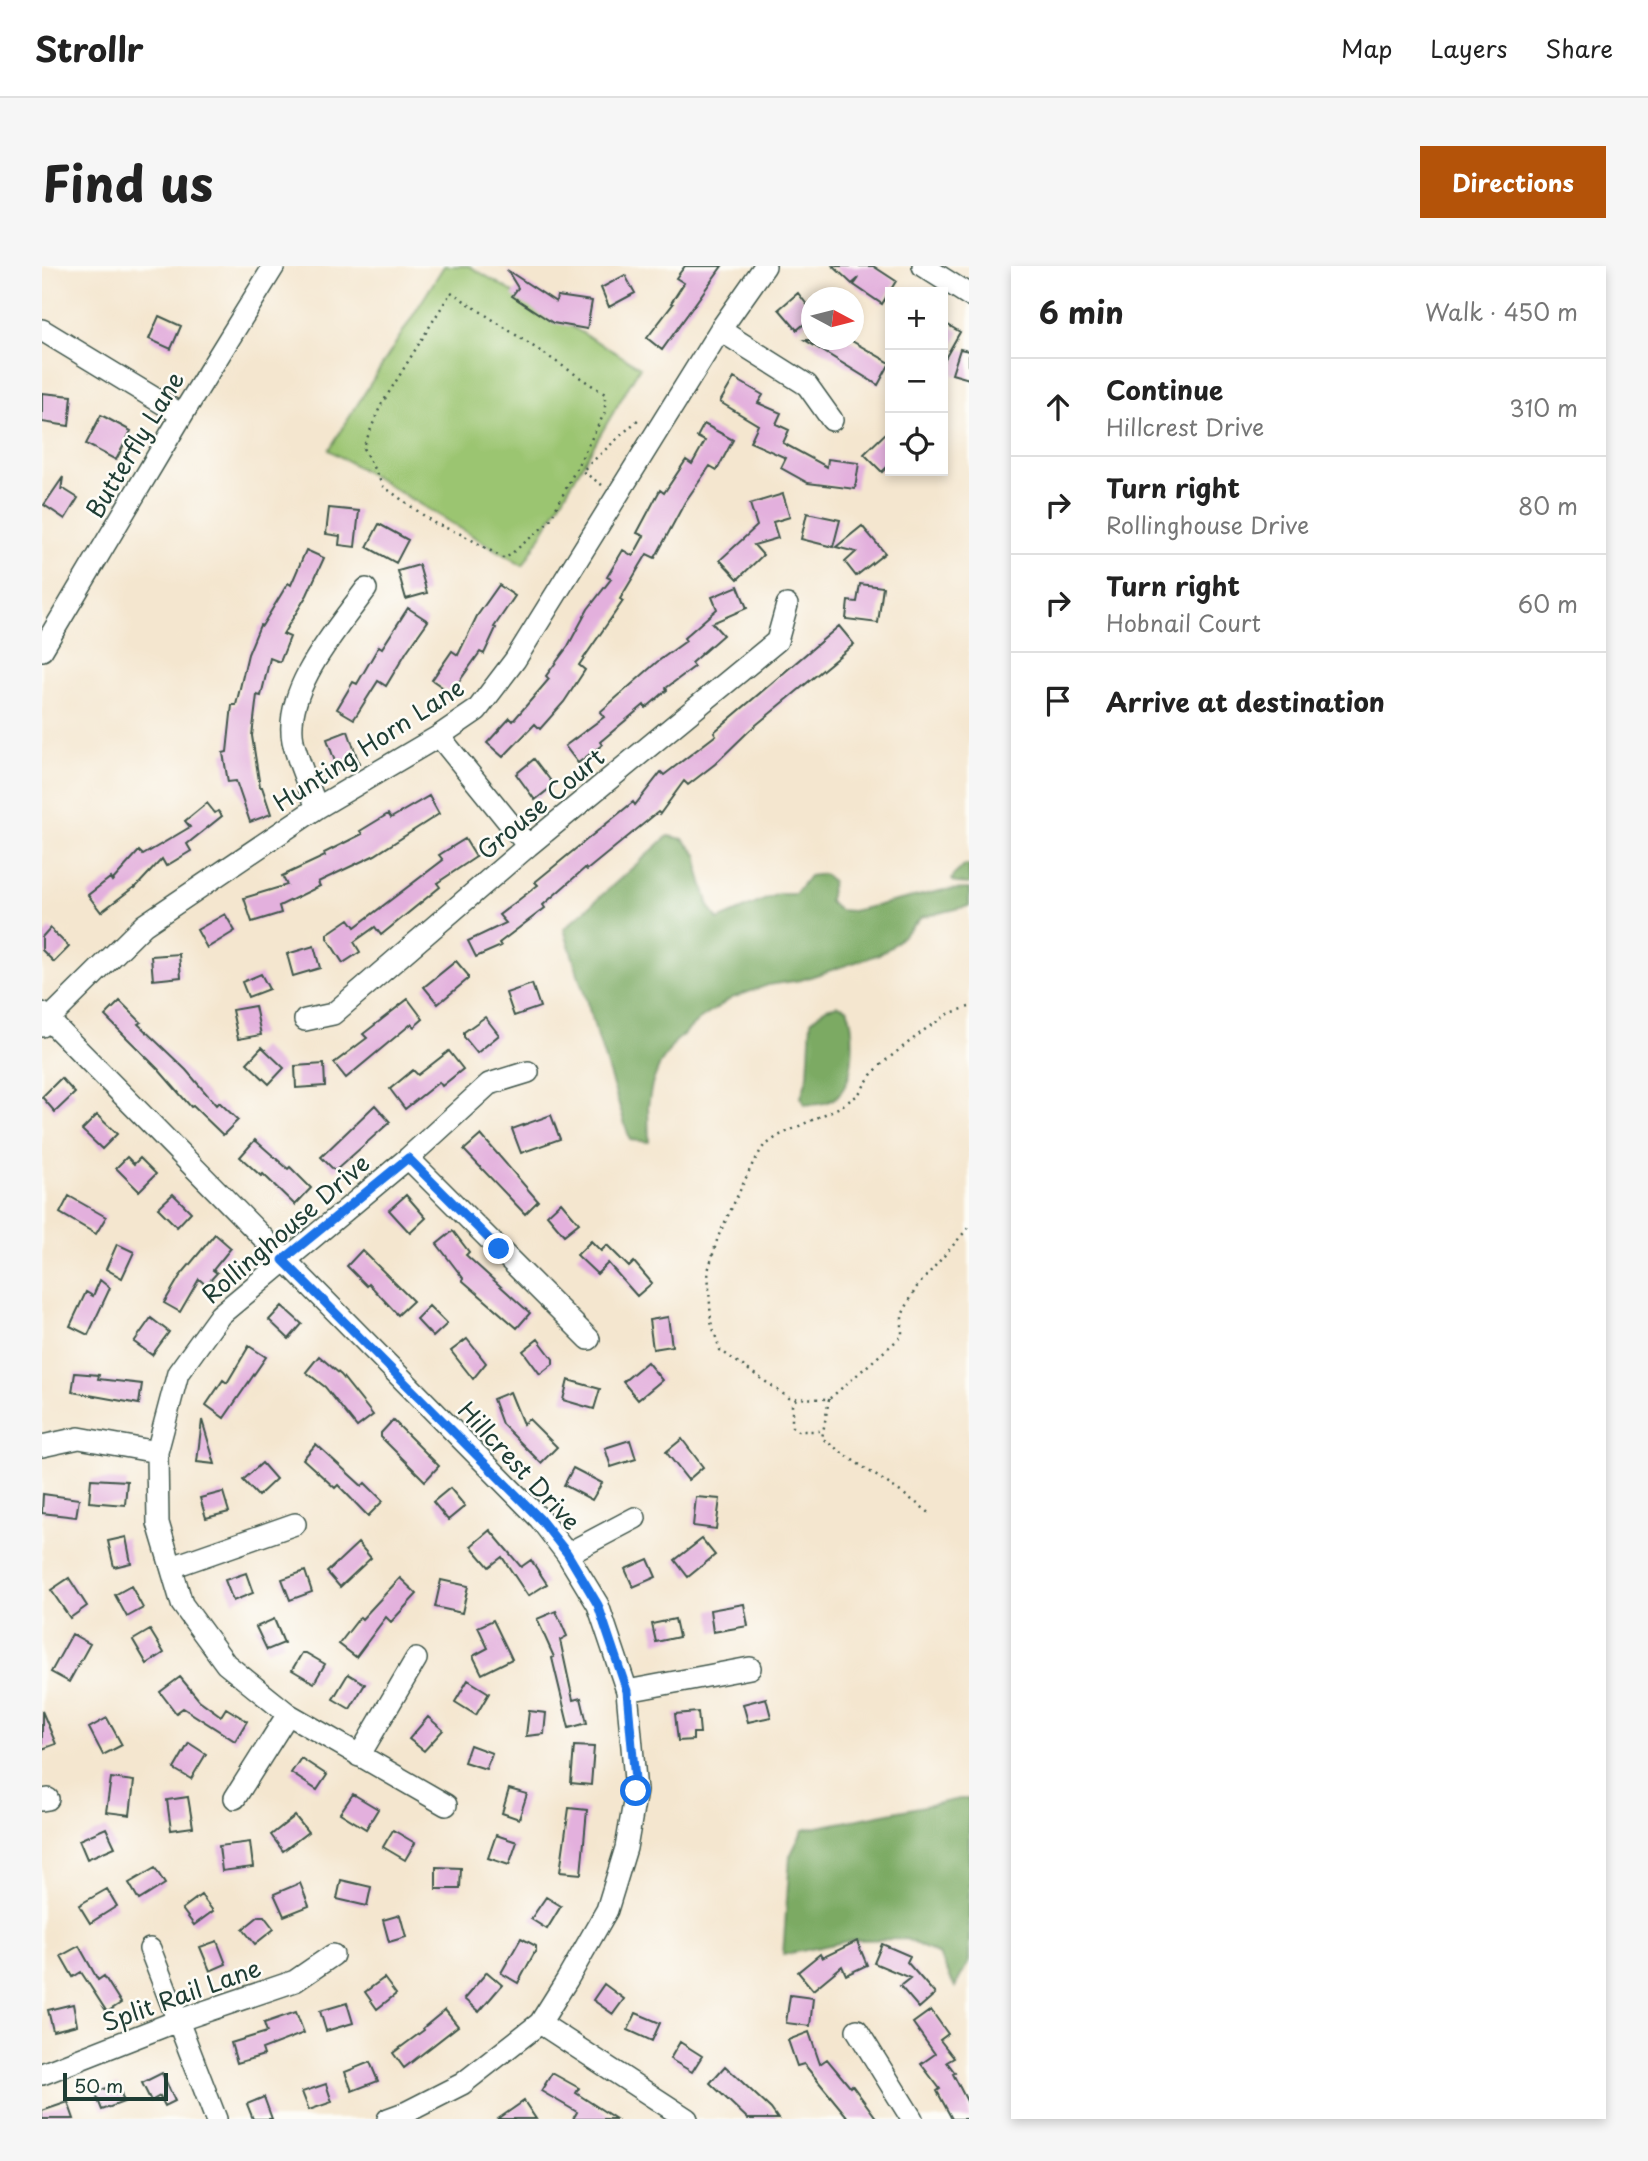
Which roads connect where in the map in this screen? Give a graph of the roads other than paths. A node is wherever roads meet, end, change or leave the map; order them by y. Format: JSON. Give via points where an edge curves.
{"nodes":[{"id":1,"x":274,"y":266,"type":"edge"},
{"id":2,"x":765,"y":266,"type":"edge"},
{"id":3,"x":923,"y":266,"type":"edge"},
{"id":4,"x":969,"y":295,"type":"edge"},
{"id":5,"x":42,"y":330,"type":"edge"},
{"id":6,"x":720,"y":330,"type":"junction"},
{"id":7,"x":182,"y":415,"type":"junction"},
{"id":8,"x":832,"y":420,"type":"dead end"},
{"id":9,"x":366,"y":589,"type":"dead end"},
{"id":10,"x":788,"y":605,"type":"dead end"},
{"id":11,"x":42,"y":650,"type":"edge"},
{"id":12,"x":439,"y":736,"type":"junction"},
{"id":13,"x":317,"y":808,"type":"junction"},
{"id":14,"x":528,"y":846,"type":"junction"},
{"id":15,"x":44,"y":1019,"type":"edge"},
{"id":16,"x":305,"y":1020,"type":"dead end"},
{"id":17,"x":528,"y":1072,"type":"dead end"},
{"id":18,"x":408,"y":1158,"type":"junction"},
{"id":19,"x":283,"y":1260,"type":"junction"},
{"id":20,"x":589,"y":1339,"type":"dead end"},
{"id":21,"x":42,"y":1446,"type":"edge"},
{"id":22,"x":157,"y":1452,"type":"junction"},
{"id":23,"x":635,"y":1518,"type":"dead end"},
{"id":24,"x":295,"y":1524,"type":"dead end"},
{"id":25,"x":567,"y":1553,"type":"junction"},
{"id":26,"x":172,"y":1567,"type":"junction"},
{"id":27,"x":416,"y":1659,"type":"dead end"},
{"id":28,"x":750,"y":1668,"type":"dead end"},
{"id":29,"x":627,"y":1691,"type":"junction"},
{"id":30,"x":288,"y":1714,"type":"junction"},
{"id":31,"x":359,"y":1756,"type":"junction"},
{"id":32,"x":235,"y":1798,"type":"dead end"},
{"id":33,"x":446,"y":1805,"type":"dead end"},
{"id":34,"x":150,"y":1949,"type":"dead end"},
{"id":35,"x":333,"y":1955,"type":"dead end"},
{"id":36,"x":177,"y":2021,"type":"junction"},
{"id":37,"x":540,"y":2023,"type":"junction"},
{"id":38,"x":857,"y":2030,"type":"dead end"},
{"id":39,"x":42,"y":2074,"type":"edge"},
{"id":40,"x":216,"y":2119,"type":"edge"},
{"id":41,"x":388,"y":2119,"type":"edge"},
{"id":42,"x":687,"y":2119,"type":"edge"},
{"id":43,"x":912,"y":2119,"type":"edge"}],
"edges":[{"from":1,"to":7,"type":"street","name":"Butterfly Lane"},
{"from":2,"to":6,"type":"street","name":"Hunting Horn Lane"},
{"from":3,"to":4,"type":"street"},
{"from":5,"to":7,"type":"street"},
{"from":6,"to":8,"type":"street","via":[[807,385]]},
{"from":6,"to":12,"type":"street","name":"Hunting Horn Lane","via":[[515,660],[477,710]]},
{"from":7,"to":11,"type":"street","name":"Butterfly Lane"},
{"from":9,"to":13,"type":"street","via":[[310,668],[294,710],[293,740]]},
{"from":10,"to":14,"type":"street","name":"Grouse Court","via":[[777,642]]},
{"from":12,"to":13,"type":"street","name":"Hunting Horn Lane"},
{"from":12,"to":14,"type":"street"},
{"from":13,"to":15,"type":"street","name":"Hunting Horn Lane","via":[[144,925]]},
{"from":14,"to":16,"type":"street","name":"Grouse Court","via":[[333,1014]]},
{"from":15,"to":19,"type":"street","name":"Hillcrest Drive"},
{"from":17,"to":18,"type":"street","name":"Rollinghouse Drive","via":[[489,1084]]},
{"from":18,"to":19,"type":"street","name":"Rollinghouse Drive"},
{"from":18,"to":20,"type":"street"},
{"from":19,"to":22,"type":"street","name":"Rollinghouse Drive","via":[[220,1315],[178,1373]]},
{"from":19,"to":25,"type":"street","name":"Hillcrest Drive","via":[[540,1519]]},
{"from":21,"to":22,"type":"street","via":[[79,1438]]},
{"from":22,"to":26,"type":"street","name":"Rollinghouse Drive","via":[[158,1523]]},
{"from":23,"to":25,"type":"street"},
{"from":24,"to":26,"type":"street"},
{"from":25,"to":29,"type":"street","name":"Hillcrest Drive","via":[[598,1605]]},
{"from":26,"to":30,"type":"street","name":"Rollinghouse Drive","via":[[182,1604],[226,1664]]},
{"from":27,"to":31,"type":"street"},
{"from":28,"to":29,"type":"street"},
{"from":29,"to":37,"type":"street","name":"Hillcrest Drive","via":[[636,1791],[626,1848],[607,1910]]},
{"from":30,"to":31,"type":"street","name":"Rollinghouse Drive"},
{"from":30,"to":32,"type":"street"},
{"from":31,"to":33,"type":"street","name":"Rollinghouse Drive"},
{"from":34,"to":36,"type":"street"},
{"from":35,"to":36,"type":"street","name":"Split Rail Lane","via":[[295,1981]]},
{"from":36,"to":39,"type":"street","name":"Split Rail Lane"},
{"from":36,"to":40,"type":"street"},
{"from":37,"to":41,"type":"street","name":"Hillcrest Drive","via":[[462,2084]]},
{"from":37,"to":42,"type":"street"},
{"from":38,"to":43,"type":"street"}]}
